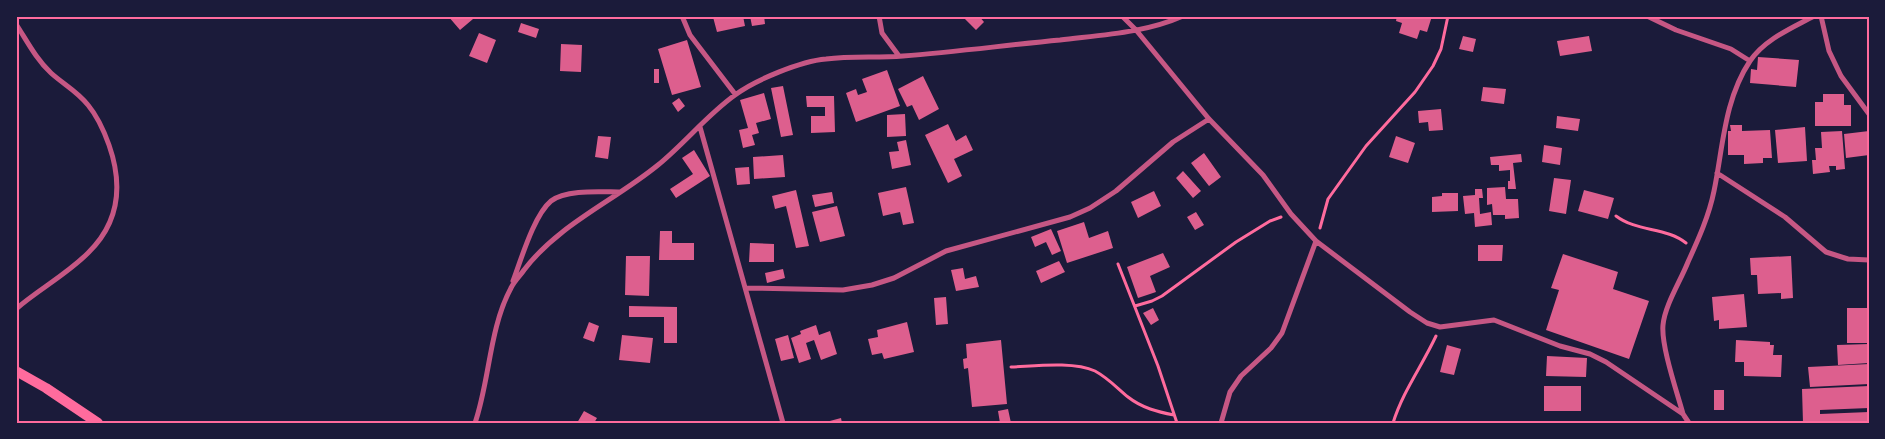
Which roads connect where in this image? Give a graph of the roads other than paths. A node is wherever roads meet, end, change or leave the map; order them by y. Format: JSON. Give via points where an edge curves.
{"nodes":[{"id":1,"x":682,"y":16,"type":"edge"},
{"id":2,"x":879,"y":16,"type":"edge"},
{"id":3,"x":1122,"y":16,"type":"edge"},
{"id":4,"x":1183,"y":16,"type":"edge"},
{"id":5,"x":1647,"y":16,"type":"edge"},
{"id":6,"x":1814,"y":16,"type":"edge"},
{"id":7,"x":1821,"y":16,"type":"edge"},
{"id":8,"x":16,"y":24,"type":"edge"},
{"id":9,"x":1136,"y":30,"type":"junction"},
{"id":10,"x":899,"y":56,"type":"junction"},
{"id":11,"x":1750,"y":61,"type":"junction"},
{"id":12,"x":735,"y":94,"type":"junction"},
{"id":13,"x":1869,"y":114,"type":"edge"},
{"id":14,"x":1209,"y":119,"type":"junction"},
{"id":15,"x":700,"y":127,"type":"junction"},
{"id":16,"x":1717,"y":173,"type":"junction"},
{"id":17,"x":620,"y":192,"type":"junction"},
{"id":18,"x":1316,"y":241,"type":"junction"},
{"id":19,"x":1869,"y":260,"type":"edge"},
{"id":20,"x":511,"y":287,"type":"junction"},
{"id":21,"x":746,"y":288,"type":"junction"},
{"id":22,"x":16,"y":309,"type":"edge"},
{"id":23,"x":16,"y":371,"type":"edge"},
{"id":24,"x":1683,"y":414,"type":"junction"},
{"id":25,"x":98,"y":423,"type":"edge"},
{"id":26,"x":476,"y":423,"type":"edge"},
{"id":27,"x":783,"y":423,"type":"edge"},
{"id":28,"x":1221,"y":423,"type":"edge"},
{"id":29,"x":1689,"y":423,"type":"edge"}],
"edges":[{"from":1,"to":12,"type":"street","via":[[690,35]]},
{"from":2,"to":10,"type":"street","via":[[882,33]]},
{"from":3,"to":9,"type":"street"},
{"from":4,"to":9,"type":"street"},
{"from":5,"to":11,"type":"street","via":[[1731,49]]},
{"from":6,"to":11,"type":"street","via":[[1778,36]]},
{"from":7,"to":13,"type":"street","via":[[1829,51],[1841,76]]},
{"from":8,"to":22,"type":"street","via":[[40,61],[53,75],[71,86],[104,130],[115,161],[118,199],[110,222],[88,253]]},
{"from":9,"to":10,"type":"street"},
{"from":9,"to":14,"type":"street"},
{"from":10,"to":12,"type":"street","via":[[808,62]]},
{"from":11,"to":16,"type":"street","via":[[1732,101]]},
{"from":12,"to":15,"type":"street"},
{"from":14,"to":18,"type":"street","via":[[1263,176]]},
{"from":14,"to":21,"type":"street","via":[[1173,142],[1116,191],[1070,217],[946,251],[894,278],[872,285],[843,290]]},
{"from":15,"to":17,"type":"street","via":[[644,177]]},
{"from":15,"to":21,"type":"street"},
{"from":16,"to":19,"type":"street","via":[[1785,217],[1826,252],[1848,259]]},
{"from":16,"to":24,"type":"street","via":[[1707,215],[1663,325],[1665,347]]},
{"from":17,"to":20,"type":"street","via":[[560,234],[535,256]]},
{"from":17,"to":20,"type":"street","via":[[593,191],[552,200],[533,230]]},
{"from":18,"to":24,"type":"street","via":[[1427,323],[1440,327],[1494,320],[1590,354]]},
{"from":18,"to":28,"type":"street","via":[[1282,332],[1230,392]]},
{"from":20,"to":26,"type":"street","via":[[498,323]]},
{"from":21,"to":27,"type":"street"},
{"from":23,"to":25,"type":"main road"},
{"from":24,"to":29,"type":"street"}]}
